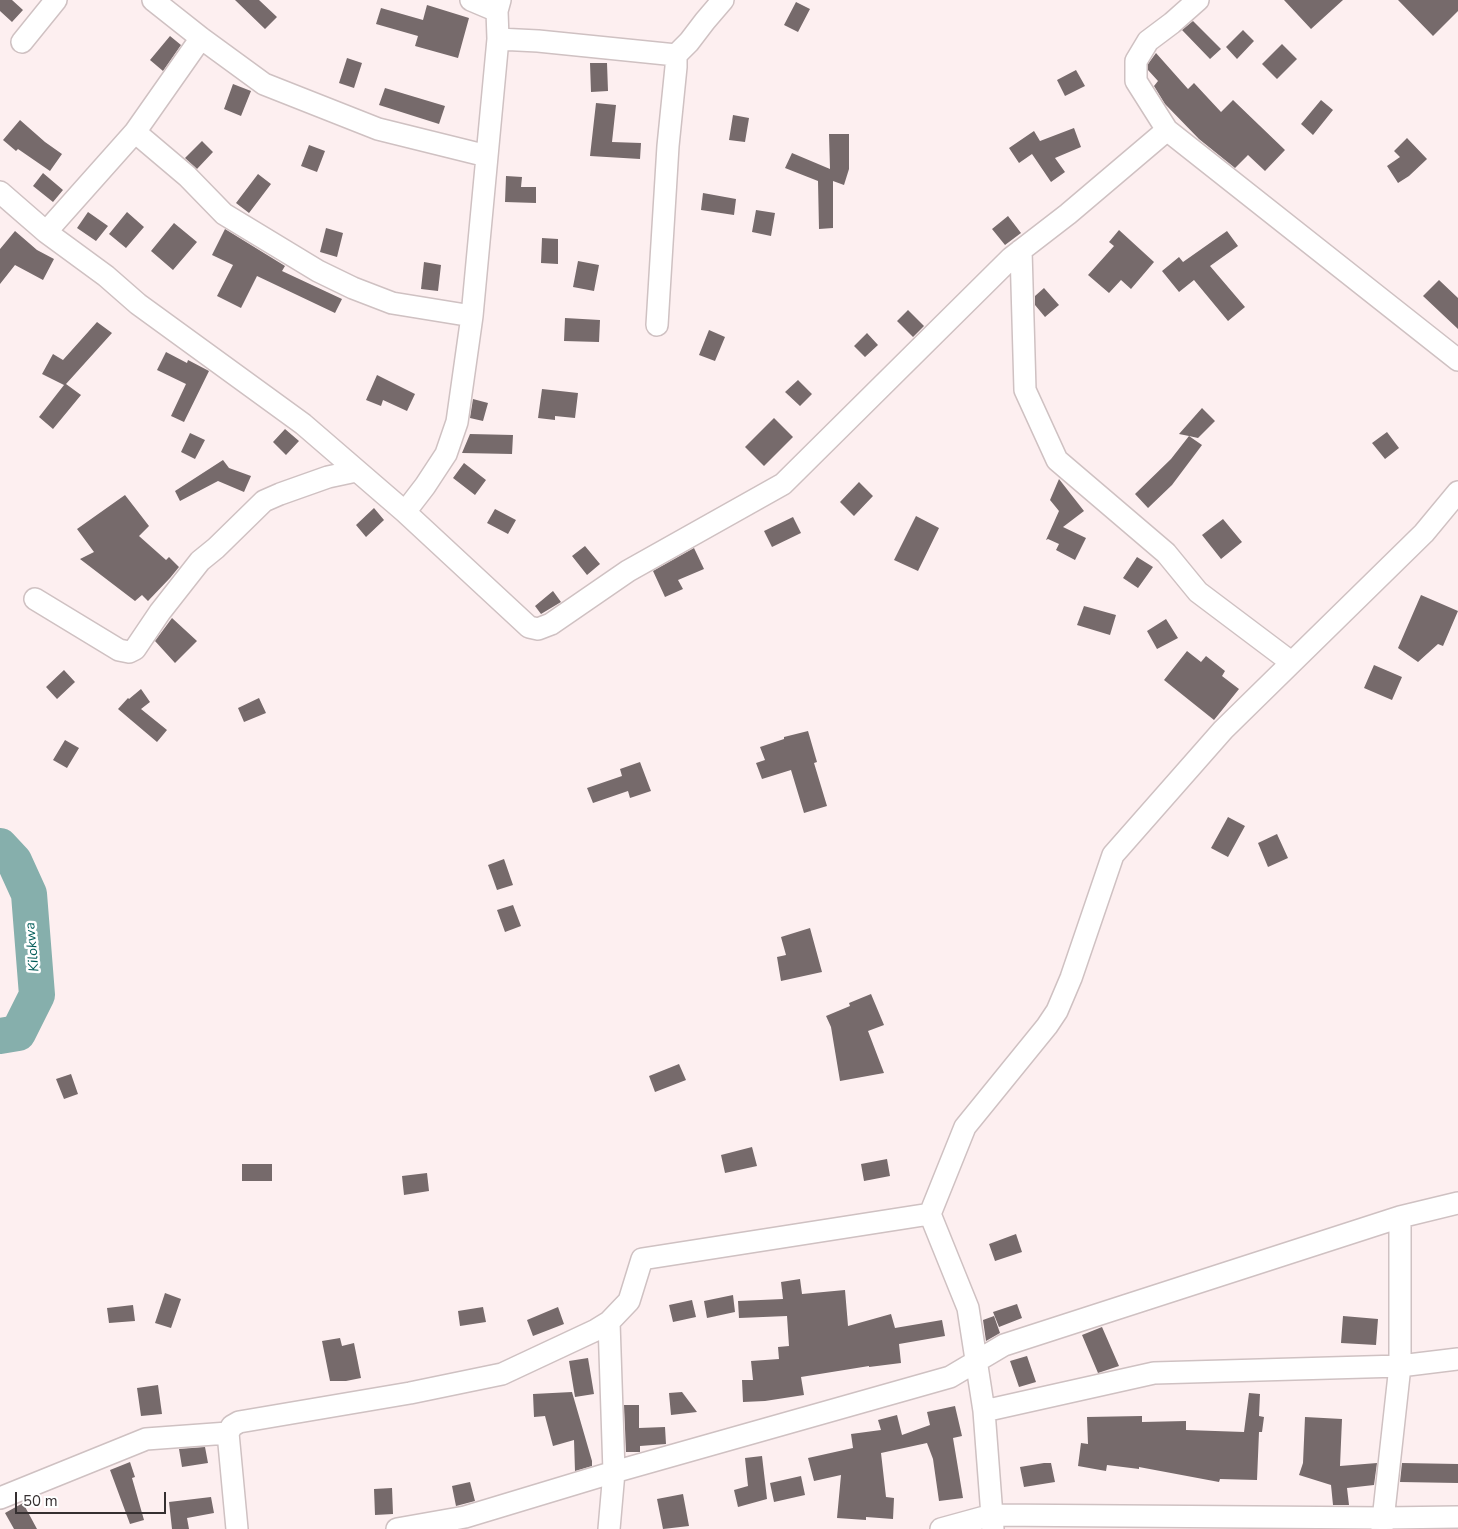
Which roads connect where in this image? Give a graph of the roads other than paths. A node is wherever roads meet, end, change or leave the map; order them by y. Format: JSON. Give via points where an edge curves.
{"nodes":[{"id":1,"x":56,"y":0,"type":"edge"},
{"id":2,"x":153,"y":0,"type":"edge"},
{"id":3,"x":471,"y":0,"type":"edge"},
{"id":4,"x":723,"y":0,"type":"edge"},
{"id":5,"x":1198,"y":0,"type":"edge"},
{"id":6,"x":498,"y":5,"type":"edge"},
{"id":7,"x":201,"y":38,"type":"junction"},
{"id":8,"x":498,"y":39,"type":"junction"},
{"id":9,"x":22,"y":42,"type":"dead end"},
{"id":10,"x":676,"y":55,"type":"junction"},
{"id":11,"x":1167,"y":130,"type":"junction"},
{"id":12,"x":135,"y":132,"type":"junction"},
{"id":13,"x":486,"y":156,"type":"junction"},
{"id":14,"x":0,"y":192,"type":"edge"},
{"id":15,"x":46,"y":232,"type":"junction"},
{"id":16,"x":1021,"y":250,"type":"junction"},
{"id":17,"x":472,"y":316,"type":"junction"},
{"id":18,"x":657,"y":325,"type":"dead end"},
{"id":19,"x":1458,"y":360,"type":"edge"},
{"id":20,"x":356,"y":471,"type":"junction"},
{"id":21,"x":1458,"y":492,"type":"edge"},
{"id":22,"x":404,"y":512,"type":"junction"},
{"id":23,"x":35,"y":599,"type":"dead end"},
{"id":24,"x":1291,"y":662,"type":"junction"},
{"id":25,"x":1458,"y":1203,"type":"edge"},
{"id":26,"x":930,"y":1214,"type":"junction"},
{"id":27,"x":1400,"y":1217,"type":"junction"},
{"id":28,"x":609,"y":1322,"type":"junction"},
{"id":29,"x":1458,"y":1359,"type":"edge"},
{"id":30,"x":975,"y":1362,"type":"junction"},
{"id":31,"x":1400,"y":1366,"type":"junction"},
{"id":32,"x":984,"y":1410,"type":"junction"},
{"id":33,"x":228,"y":1433,"type":"junction"},
{"id":34,"x":614,"y":1472,"type":"junction"},
{"id":35,"x":0,"y":1498,"type":"edge"},
{"id":36,"x":1458,"y":1517,"type":"edge"},
{"id":37,"x":992,"y":1522,"type":"edge"},
{"id":38,"x":1383,"y":1524,"type":"edge"},
{"id":39,"x":236,"y":1529,"type":"edge"},
{"id":40,"x":397,"y":1529,"type":"edge"},
{"id":41,"x":609,"y":1529,"type":"edge"},
{"id":42,"x":941,"y":1529,"type":"edge"}],
"edges":[{"from":1,"to":9,"type":"street"},
{"from":2,"to":7,"type":"street"},
{"from":3,"to":6,"type":"street"},
{"from":4,"to":10,"type":"street"},
{"from":5,"to":11,"type":"street","via":[[1148,41],[1136,61],[1136,81]]},
{"from":6,"to":8,"type":"street"},
{"from":7,"to":12,"type":"street"},
{"from":7,"to":13,"type":"street","via":[[264,84],[378,129]]},
{"from":8,"to":10,"type":"street"},
{"from":8,"to":13,"type":"street"},
{"from":10,"to":18,"type":"street"},
{"from":11,"to":16,"type":"street"},
{"from":11,"to":19,"type":"street"},
{"from":12,"to":15,"type":"street"},
{"from":12,"to":17,"type":"street","via":[[187,176],[224,214],[318,270],[392,303]]},
{"from":13,"to":17,"type":"street"},
{"from":14,"to":15,"type":"street"},
{"from":15,"to":20,"type":"street","via":[[183,338],[303,424]]},
{"from":16,"to":22,"type":"street","via":[[783,484],[628,571],[551,624],[538,629],[529,627]]},
{"from":16,"to":24,"type":"street","via":[[1025,390],[1057,460],[1166,553],[1198,592]]},
{"from":17,"to":22,"type":"street","via":[[455,430],[446,454]]},
{"from":20,"to":22,"type":"street"},
{"from":20,"to":23,"type":"street","via":[[328,477],[264,501],[200,561],[135,649],[129,652],[119,650]]},
{"from":21,"to":24,"type":"street","via":[[1424,533]]},
{"from":24,"to":26,"type":"street","via":[[1224,730],[1113,855],[1057,1011],[966,1127]]},
{"from":25,"to":27,"type":"street"},
{"from":26,"to":28,"type":"street","via":[[642,1259],[629,1301]]},
{"from":26,"to":30,"type":"street","via":[[968,1308]]},
{"from":27,"to":30,"type":"street","via":[[1004,1346]]},
{"from":27,"to":31,"type":"street"},
{"from":28,"to":33,"type":"street","via":[[502,1374],[240,1422]]},
{"from":28,"to":34,"type":"street"},
{"from":29,"to":31,"type":"street"},
{"from":30,"to":32,"type":"street"},
{"from":30,"to":34,"type":"street","via":[[950,1377]]},
{"from":31,"to":32,"type":"street","via":[[1154,1373]]},
{"from":31,"to":38,"type":"street"},
{"from":32,"to":37,"type":"street"},
{"from":33,"to":35,"type":"street","via":[[146,1439]]},
{"from":33,"to":39,"type":"street"},
{"from":34,"to":40,"type":"street","via":[[465,1517]]},
{"from":34,"to":41,"type":"street"},
{"from":36,"to":38,"type":"street"},
{"from":37,"to":38,"type":"street"},
{"from":37,"to":42,"type":"street"}]}
